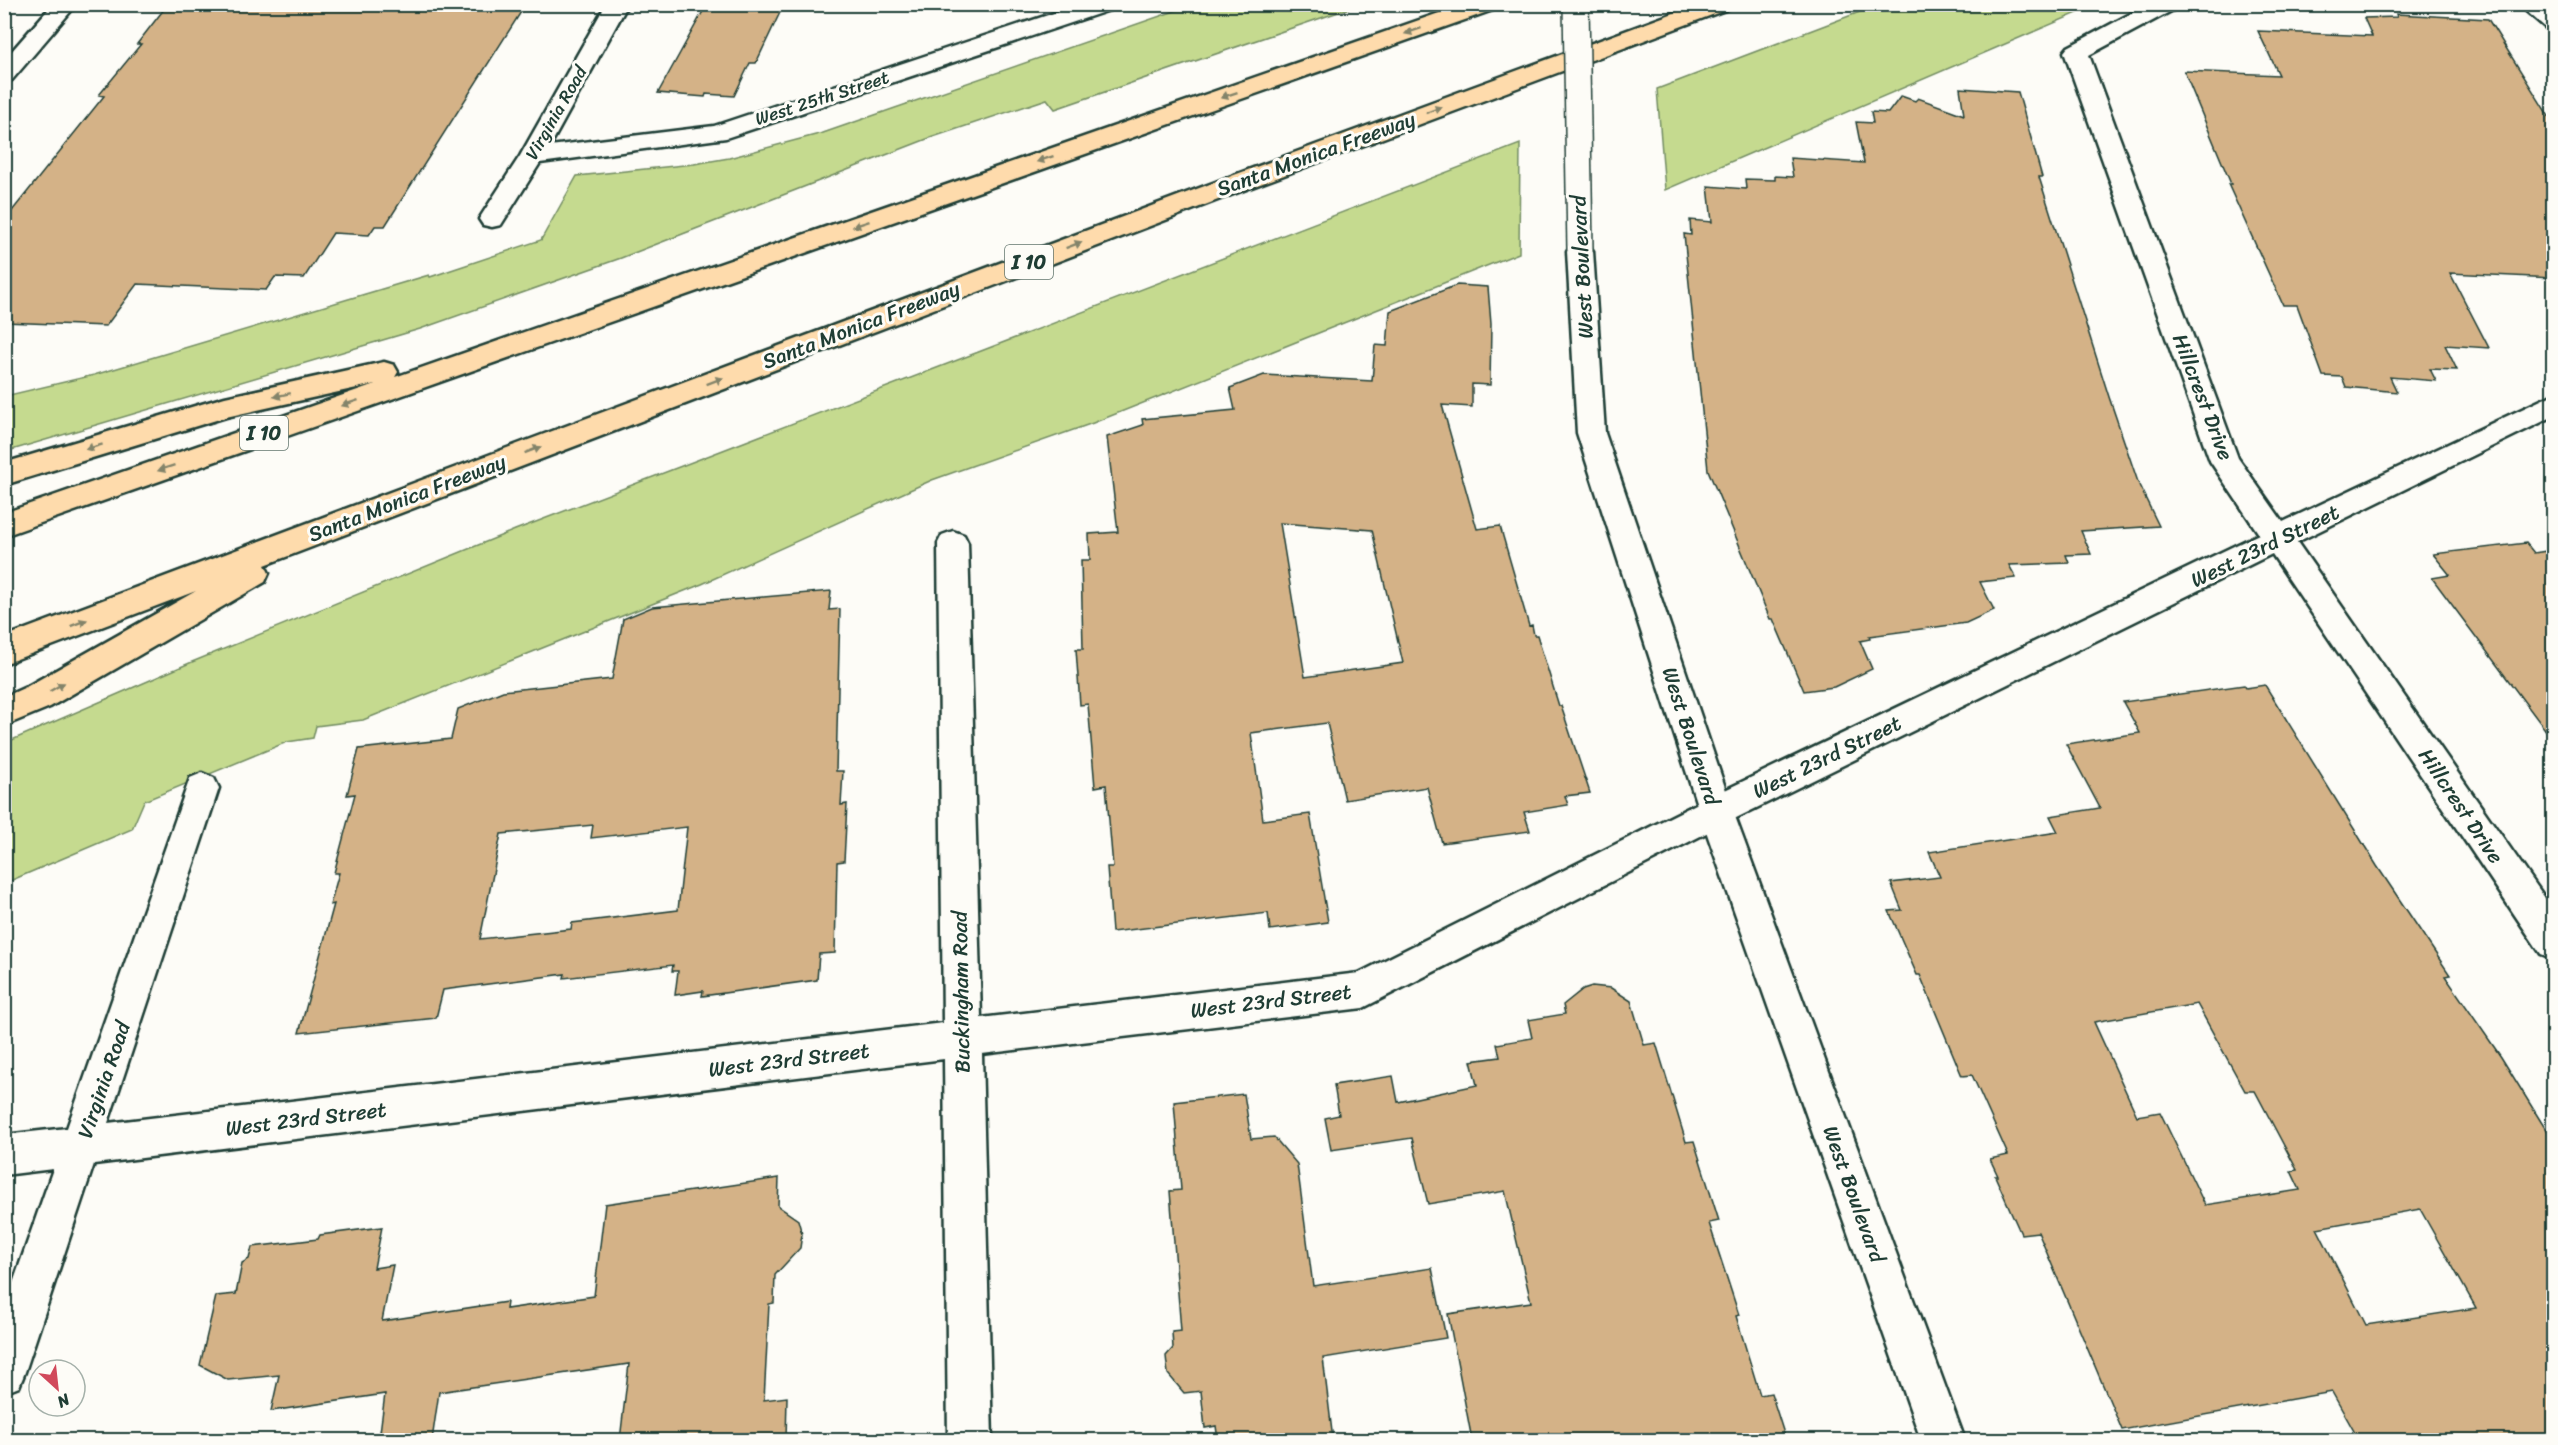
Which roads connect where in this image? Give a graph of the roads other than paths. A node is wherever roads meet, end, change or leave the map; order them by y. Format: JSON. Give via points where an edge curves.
{"nodes":[{"id":1,"x":66,"y":4,"type":"edge"},
{"id":2,"x":617,"y":4,"type":"edge"},
{"id":3,"x":1488,"y":4,"type":"edge"},
{"id":4,"x":1576,"y":4,"type":"edge"},
{"id":5,"x":1720,"y":4,"type":"edge"},
{"id":6,"x":2168,"y":4,"type":"edge"},
{"id":7,"x":2529,"y":4,"type":"edge"},
{"id":8,"x":1105,"y":5,"type":"edge"},
{"id":9,"x":2553,"y":23,"type":"edge"},
{"id":10,"x":4,"y":75,"type":"edge"},
{"id":11,"x":532,"y":156,"type":"junction"},
{"id":12,"x":492,"y":219,"type":"dead end"},
{"id":13,"x":524,"y":342,"type":"junction"},
{"id":14,"x":2553,"y":404,"type":"edge"},
{"id":15,"x":4,"y":474,"type":"edge"},
{"id":16,"x":341,"y":523,"type":"junction"},
{"id":17,"x":4,"y":525,"type":"edge"},
{"id":18,"x":2278,"y":539,"type":"junction"},
{"id":19,"x":953,"y":543,"type":"dead end"},
{"id":20,"x":4,"y":651,"type":"edge"},
{"id":21,"x":4,"y":712,"type":"edge"},
{"id":22,"x":202,"y":788,"type":"dead end"},
{"id":23,"x":1716,"y":811,"type":"junction"},
{"id":24,"x":2553,"y":942,"type":"edge"},
{"id":25,"x":961,"y":1039,"type":"junction"},
{"id":26,"x":81,"y":1147,"type":"junction"},
{"id":27,"x":4,"y":1155,"type":"edge"},
{"id":28,"x":4,"y":1372,"type":"edge"},
{"id":29,"x":970,"y":1440,"type":"edge"},
{"id":30,"x":1943,"y":1440,"type":"edge"}],
"edges":[{"from":1,"to":10,"type":"street"},
{"from":2,"to":11,"type":"street","name":"Virginia Road"},
{"from":3,"to":13,"type":"highway","number":"I 10","one_way":true},
{"from":4,"to":23,"type":"street","name":"West Boulevard","bridge":true,"via":[[1580,250],[1591,434]]},
{"from":16,"to":5,"type":"highway","name":"Santa Monica Freeway","number":"I 10","one_way":true},
{"from":6,"to":18,"type":"street","name":"Hillcrest Drive","via":[[2076,52],[2225,461]]},
{"from":7,"to":9,"type":"street"},
{"from":8,"to":11,"type":"street","name":"West 25th Street","via":[[717,133]]},
{"from":11,"to":12,"type":"street","name":"Virginia Road"},
{"from":13,"to":15,"type":"highway","one_way":true,"via":[[225,407]]},
{"from":13,"to":17,"type":"highway","number":"I 10","one_way":true},
{"from":14,"to":18,"type":"street","name":"West 23rd Street"},
{"from":20,"to":16,"type":"highway","name":"Santa Monica Freeway","number":"I 10","one_way":true},
{"from":21,"to":16,"type":"highway","one_way":true,"via":[[38,698]]},
{"from":18,"to":23,"type":"street","name":"West 23rd Street"},
{"from":18,"to":24,"type":"street","name":"Hillcrest Drive"},
{"from":19,"to":25,"type":"street","name":"Buckingham Road"},
{"from":22,"to":26,"type":"street","name":"Virginia Road"},
{"from":23,"to":25,"type":"street","name":"West 23rd Street","via":[[1363,990]]},
{"from":23,"to":30,"type":"street","name":"West Boulevard"},
{"from":25,"to":26,"type":"street","name":"West 23rd Street"},
{"from":25,"to":29,"type":"street","name":"Buckingham Road"},
{"from":26,"to":27,"type":"street","name":"West 23rd Street"},
{"from":26,"to":28,"type":"street","name":"Virginia Road"}]}
